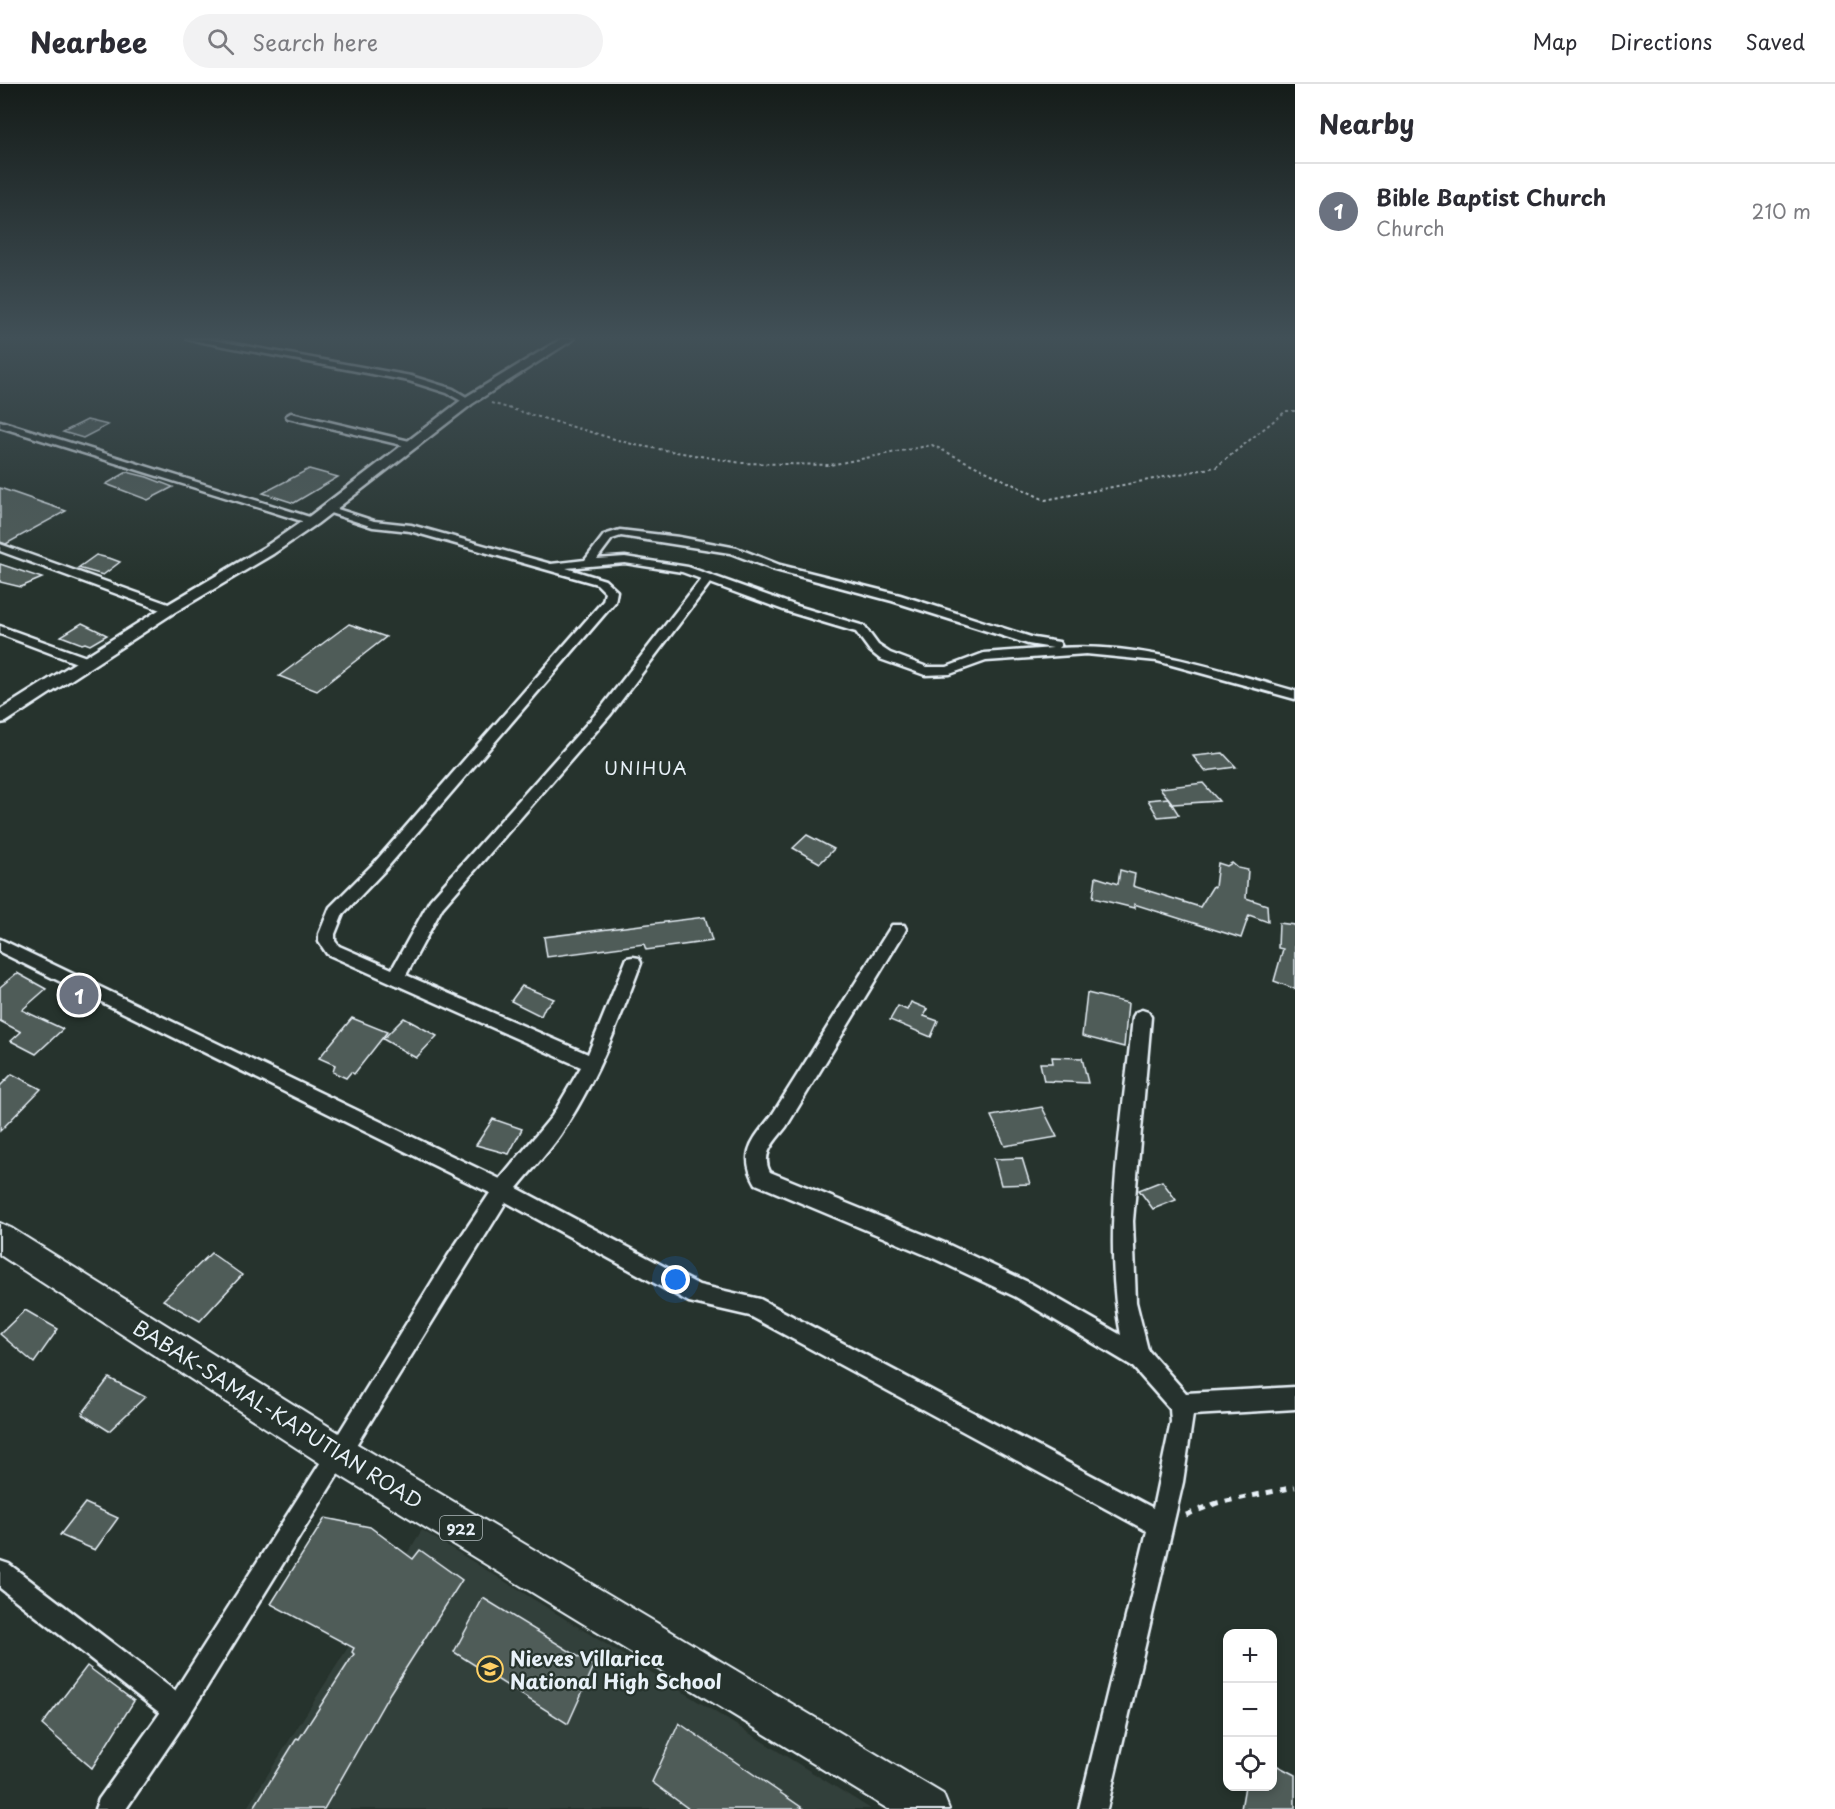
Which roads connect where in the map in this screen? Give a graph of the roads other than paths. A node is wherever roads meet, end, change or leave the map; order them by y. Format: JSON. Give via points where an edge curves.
{"nodes":[{"id":1,"x":306,"y":420,"type":"edge"},
{"id":2,"x":446,"y":420,"type":"edge"},
{"id":3,"x":0,"y":424,"type":"edge"},
{"id":4,"x":414,"y":445,"type":"junction"},
{"id":5,"x":328,"y":509,"type":"junction"},
{"id":6,"x":312,"y":521,"type":"junction"},
{"id":7,"x":0,"y":547,"type":"edge"},
{"id":8,"x":589,"y":562,"type":"junction"},
{"id":9,"x":546,"y":567,"type":"junction"},
{"id":10,"x":707,"y":579,"type":"junction"},
{"id":11,"x":170,"y":609,"type":"junction"},
{"id":12,"x":0,"y":630,"type":"edge"},
{"id":13,"x":1086,"y":650,"type":"junction"},
{"id":14,"x":87,"y":662,"type":"junction"},
{"id":15,"x":1295,"y":695,"type":"edge"},
{"id":16,"x":0,"y":718,"type":"edge"},
{"id":17,"x":898,"y":929,"type":"dead end"},
{"id":18,"x":0,"y":945,"type":"edge"},
{"id":19,"x":633,"y":963,"type":"dead end"},
{"id":20,"x":395,"y":979,"type":"junction"},
{"id":21,"x":1142,"y":1017,"type":"dead end"},
{"id":22,"x":592,"y":1064,"type":"junction"},
{"id":23,"x":503,"y":1190,"type":"junction"},
{"id":24,"x":0,"y":1238,"type":"edge"},
{"id":25,"x":1140,"y":1358,"type":"junction"},
{"id":26,"x":1295,"y":1398,"type":"edge"},
{"id":27,"x":1181,"y":1405,"type":"junction"},
{"id":28,"x":339,"y":1454,"type":"junction"},
{"id":29,"x":1161,"y":1525,"type":"junction"},
{"id":30,"x":0,"y":1573,"type":"edge"},
{"id":31,"x":178,"y":1710,"type":"junction"},
{"id":32,"x":109,"y":1809,"type":"edge"},
{"id":33,"x":928,"y":1809,"type":"edge"},
{"id":34,"x":1093,"y":1809,"type":"edge"}],
"edges":[{"from":1,"to":4,"type":"street"},
{"from":2,"to":4,"type":"street"},
{"from":3,"to":6,"type":"street"},
{"from":4,"to":5,"type":"street"},
{"from":5,"to":6,"type":"street"},
{"from":5,"to":9,"type":"street","via":[[373,525],[411,528]]},
{"from":6,"to":11,"type":"street"},
{"from":7,"to":11,"type":"street"},
{"from":8,"to":9,"type":"street"},
{"from":8,"to":10,"type":"street","via":[[664,564]]},
{"from":8,"to":13,"type":"street","via":[[608,537],[620,533],[707,544],[1032,641]]},
{"from":9,"to":20,"type":"street","via":[[601,582],[608,586],[612,596],[330,921],[327,942],[333,950]]},
{"from":10,"to":13,"type":"street","via":[[860,629],[885,656],[925,670],[950,670],[984,657]]},
{"from":10,"to":20,"type":"street","via":[[606,711],[435,904]]},
{"from":11,"to":14,"type":"street"},
{"from":12,"to":14,"type":"street"},
{"from":13,"to":15,"type":"street","via":[[1158,657]]},
{"from":14,"to":16,"type":"street"},
{"from":17,"to":25,"type":"street","via":[[759,1150],[756,1169],[764,1178],[1023,1290]]},
{"from":18,"to":23,"type":"street"},
{"from":19,"to":22,"type":"street"},
{"from":20,"to":22,"type":"street"},
{"from":21,"to":25,"type":"street","via":[[1123,1221],[1125,1302]]},
{"from":22,"to":23,"type":"street","via":[[559,1122]]},
{"from":23,"to":28,"type":"street"},
{"from":23,"to":29,"type":"street","via":[[696,1295],[753,1306]]},
{"from":24,"to":28,"type":"main road","name":"BABAK-SAMAL-KAPUTIAN ROAD","number":"922"},
{"from":25,"to":27,"type":"street"},
{"from":26,"to":27,"type":"street"},
{"from":27,"to":29,"type":"street","via":[[1182,1422]]},
{"from":28,"to":31,"type":"street"},
{"from":28,"to":33,"type":"main road","name":"BABAK-SAMAL-KAPUTIAN ROAD","number":"922"},
{"from":29,"to":34,"type":"street"},
{"from":30,"to":31,"type":"street"},
{"from":31,"to":32,"type":"street"}]}
